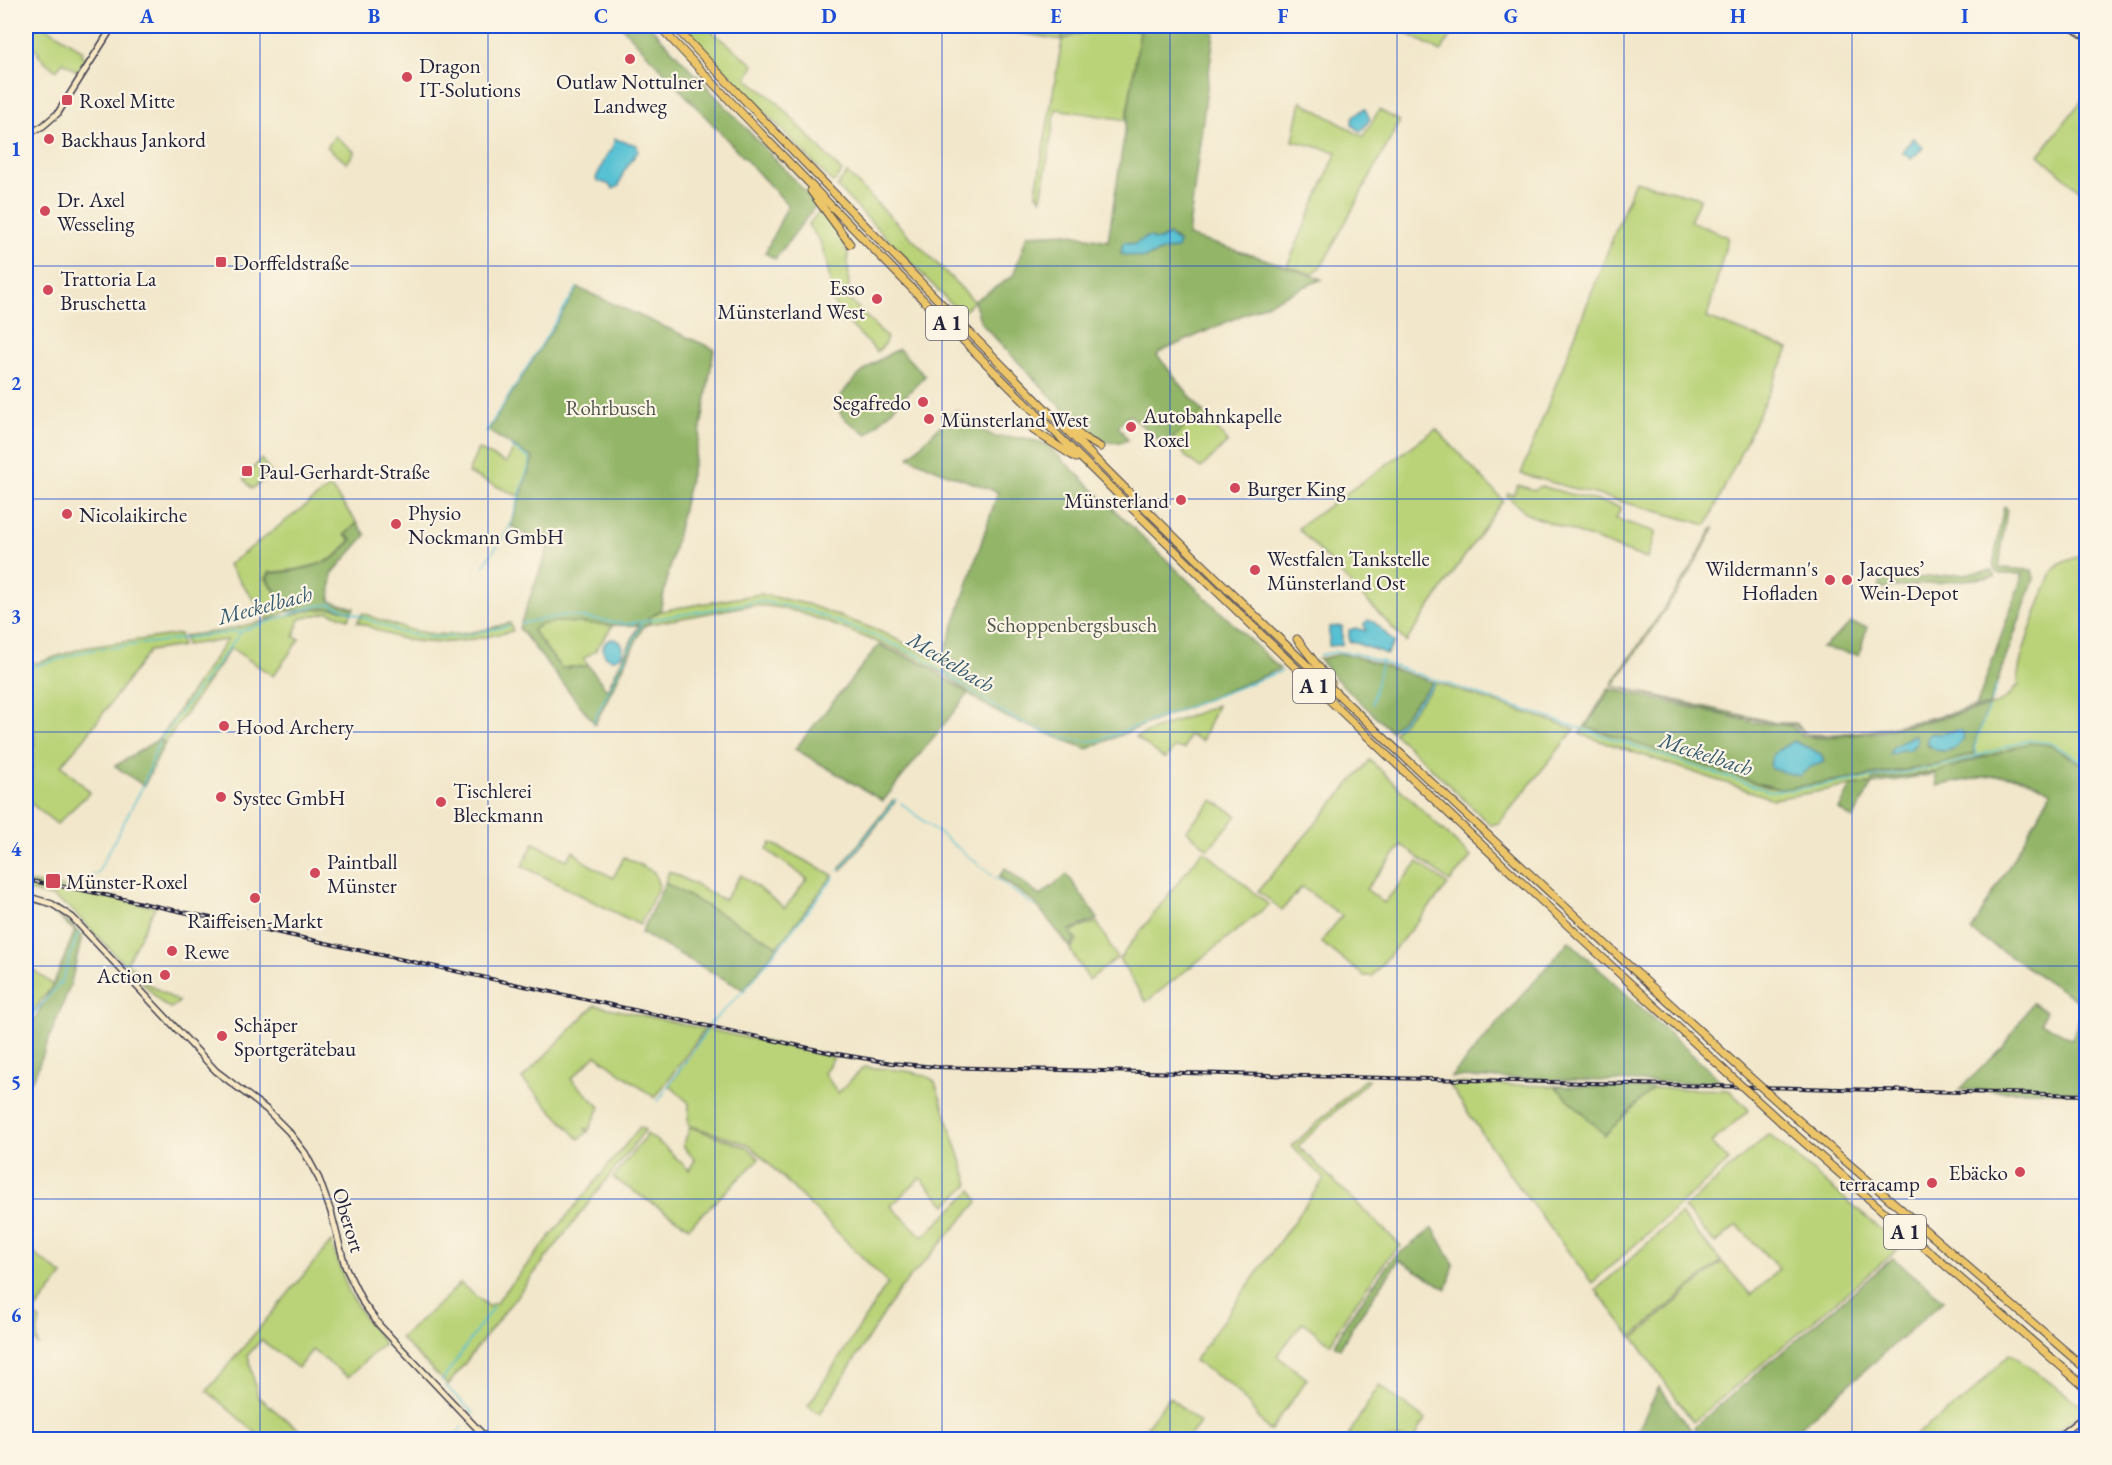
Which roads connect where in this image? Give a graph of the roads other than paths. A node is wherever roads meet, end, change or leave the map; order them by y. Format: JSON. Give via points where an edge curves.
{"nodes":[{"id":1,"x":113,"y":26,"type":"edge"},
{"id":2,"x":659,"y":26,"type":"edge"},
{"id":3,"x":674,"y":26,"type":"edge"},
{"id":4,"x":2069,"y":26,"type":"edge"},
{"id":5,"x":2086,"y":37,"type":"edge"},
{"id":6,"x":26,"y":135,"type":"edge"},
{"id":7,"x":797,"y":172,"type":"junction"},
{"id":8,"x":850,"y":244,"type":"dead end"},
{"id":9,"x":1045,"y":408,"type":"junction"},
{"id":10,"x":1033,"y":430,"type":"dead end"},
{"id":11,"x":1100,"y":447,"type":"dead end"},
{"id":12,"x":1097,"y":474,"type":"junction"},
{"id":13,"x":1297,"y":639,"type":"dead end"},
{"id":14,"x":1343,"y":700,"type":"junction"},
{"id":15,"x":26,"y":896,"type":"edge"},
{"id":16,"x":2086,"y":1369,"type":"edge"},
{"id":17,"x":2085,"y":1387,"type":"edge"},
{"id":18,"x":2086,"y":1414,"type":"edge"},
{"id":19,"x":488,"y":1440,"type":"edge"},
{"id":20,"x":2054,"y":1440,"type":"edge"}],
"edges":[{"from":1,"to":6,"type":"main road","via":[[58,113]]},
{"from":2,"to":7,"type":"highway","number":"A 1"},
{"from":3,"to":9,"type":"highway","number":"A 1"},
{"from":4,"to":5,"type":"main road"},
{"from":7,"to":8,"type":"highway"},
{"from":7,"to":12,"type":"highway","number":"A 1"},
{"from":9,"to":11,"type":"highway"},
{"from":9,"to":14,"type":"highway","number":"A 1"},
{"from":10,"to":12,"type":"highway"},
{"from":12,"to":17,"type":"highway","number":"A 1","bridge":true,"via":[[1451,817],[1732,1078]]},
{"from":13,"to":14,"type":"highway"},
{"from":14,"to":16,"type":"highway","number":"A 1","bridge":true,"via":[[1742,1070]]},
{"from":15,"to":19,"type":"main road","name":"Oberort","via":[[52,904],[72,918],[216,1071],[274,1116],[300,1146],[322,1187],[345,1266],[363,1304]]},
{"from":18,"to":20,"type":"main road"}]}
